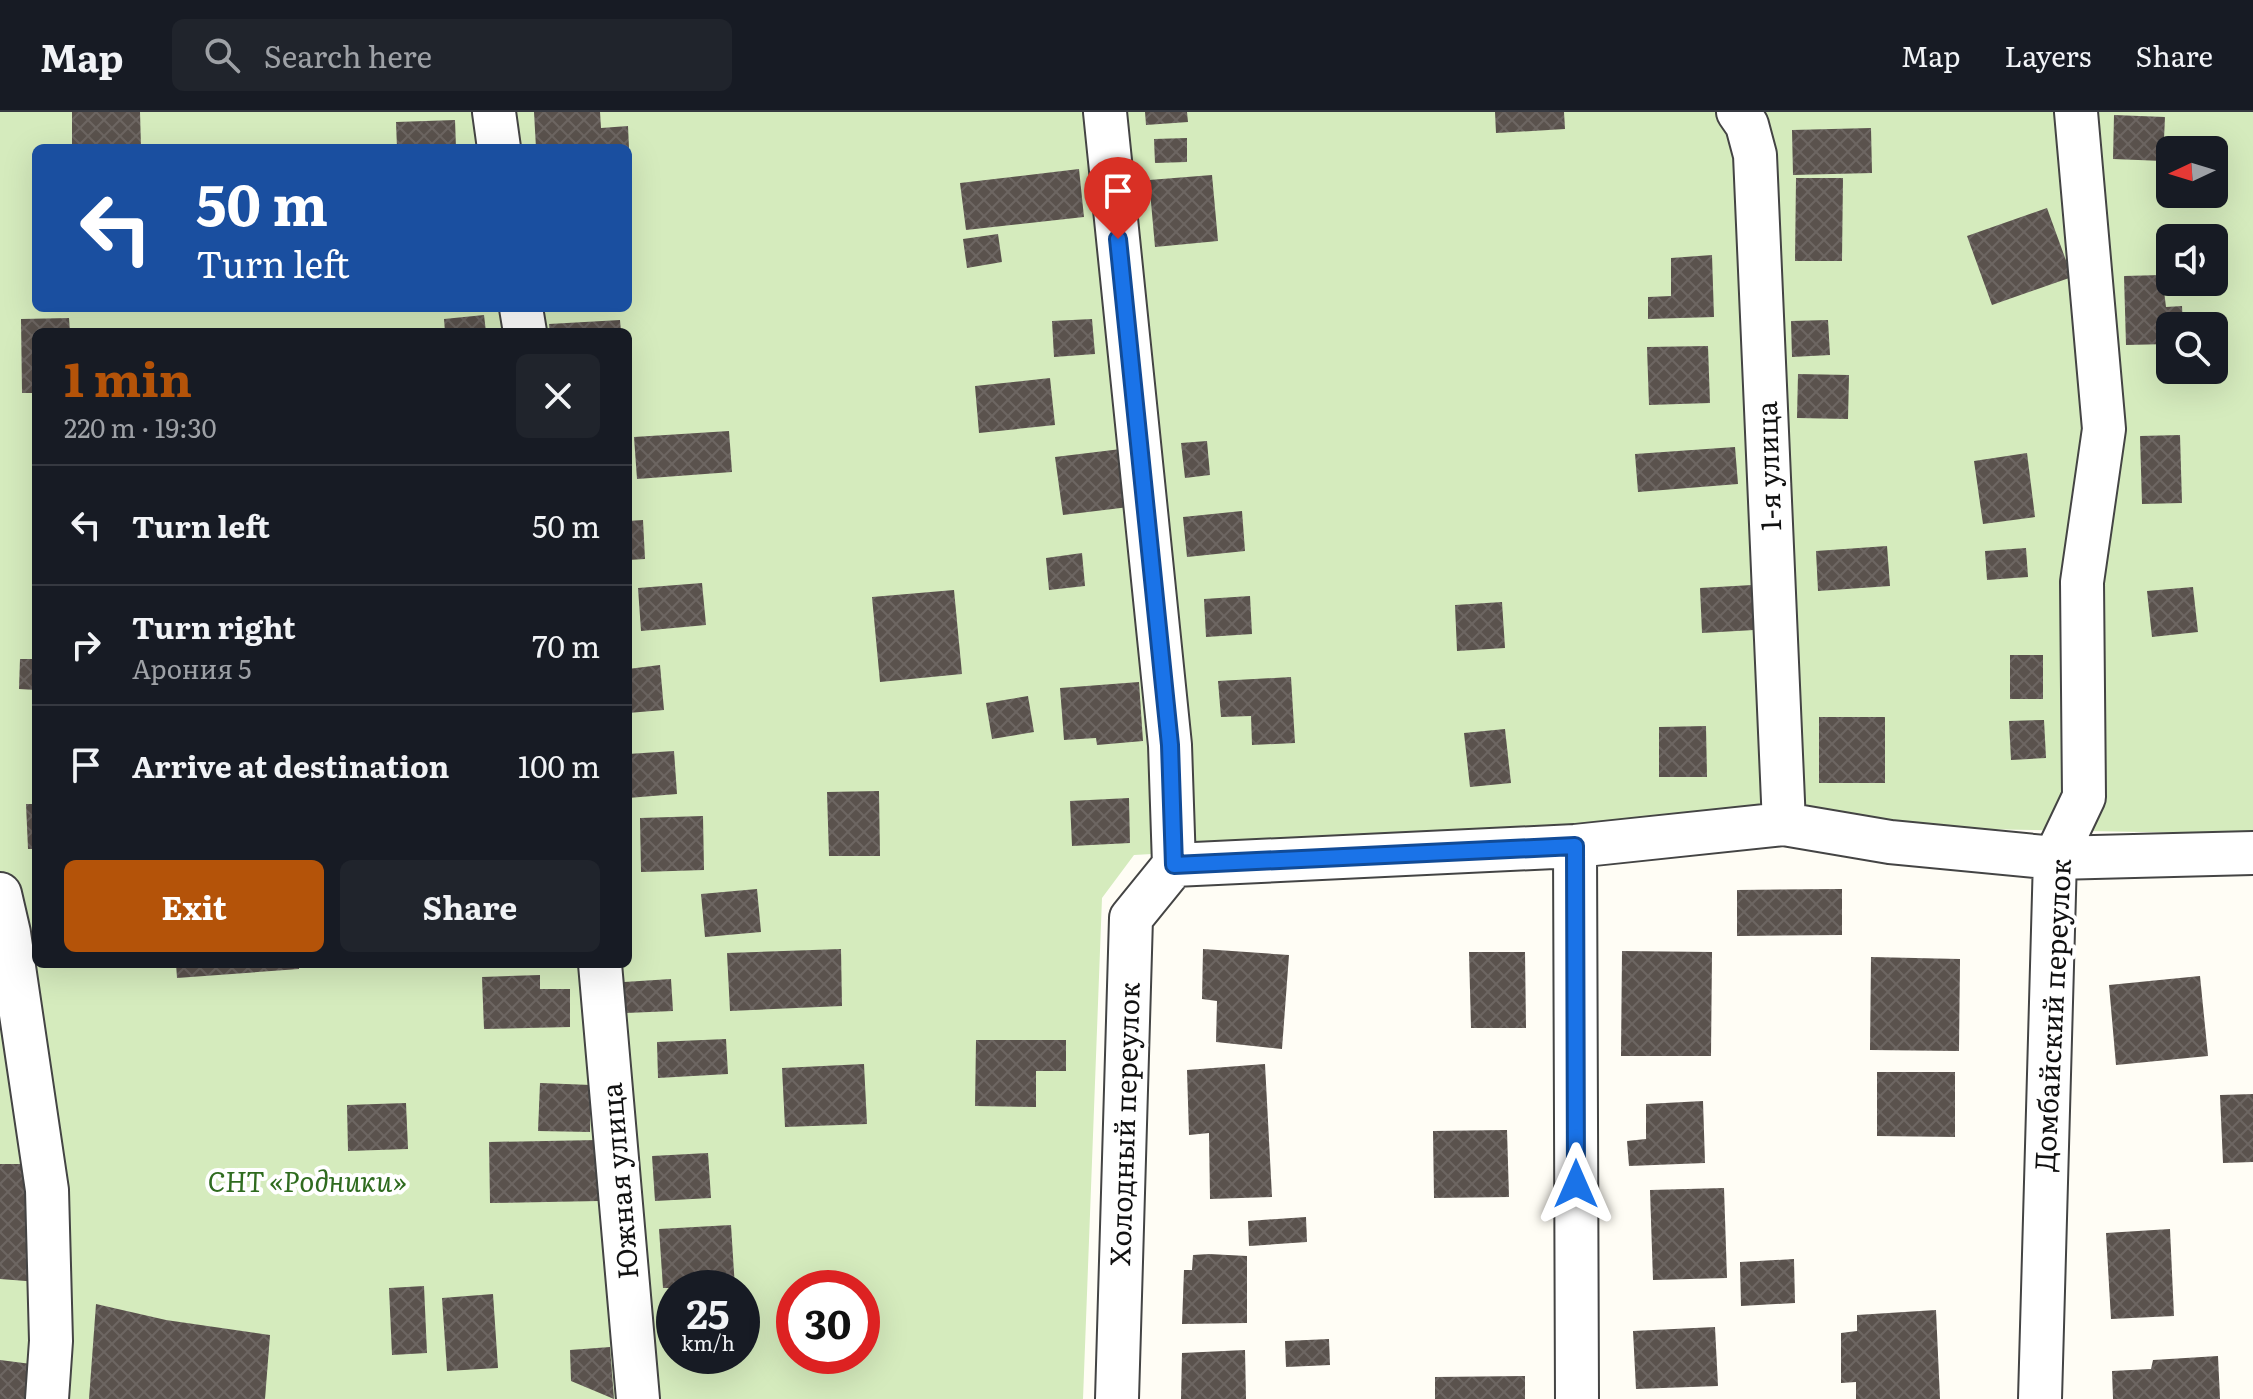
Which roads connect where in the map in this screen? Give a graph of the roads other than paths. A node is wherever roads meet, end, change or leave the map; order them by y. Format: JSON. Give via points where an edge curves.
{"nodes":[{"id":1,"x":494,"y":112,"type":"edge"},
{"id":2,"x":1105,"y":112,"type":"edge"},
{"id":3,"x":1738,"y":112,"type":"edge"},
{"id":4,"x":2076,"y":112,"type":"edge"},
{"id":5,"x":498,"y":144,"type":"edge"},
{"id":6,"x":1784,"y":824,"type":"junction"},
{"id":7,"x":1575,"y":846,"type":"junction"},
{"id":8,"x":2253,"y":853,"type":"edge"},
{"id":9,"x":2055,"y":858,"type":"junction"},
{"id":10,"x":1174,"y":865,"type":"junction"},
{"id":11,"x":0,"y":894,"type":"edge"},
{"id":12,"x":600,"y":968,"type":"edge"},
{"id":13,"x":47,"y":1399,"type":"edge"},
{"id":14,"x":638,"y":1399,"type":"edge"},
{"id":15,"x":1117,"y":1399,"type":"edge"},
{"id":16,"x":1577,"y":1399,"type":"edge"},
{"id":17,"x":2040,"y":1399,"type":"edge"}],
"edges":[{"from":1,"to":5,"type":"street"},
{"from":2,"to":10,"type":"street","via":[[1170,745]]},
{"from":3,"to":6,"type":"street","name":"1-я улица","via":[[1755,155]]},
{"from":4,"to":9,"type":"street","name":"Домбайский переулок","via":[[2104,429],[2082,582],[2084,797]]},
{"from":6,"to":7,"type":"street"},
{"from":6,"to":9,"type":"street","via":[[1890,842]]},
{"from":7,"to":10,"type":"street"},
{"from":7,"to":16,"type":"street"},
{"from":8,"to":9,"type":"street"},
{"from":9,"to":17,"type":"street","name":"Домбайский переулок"},
{"from":10,"to":15,"type":"street","name":"Холодный переулок","via":[[1131,918]]},
{"from":11,"to":13,"type":"street","via":[[47,1190]]},
{"from":12,"to":14,"type":"street","name":"Южная улица"}]}
